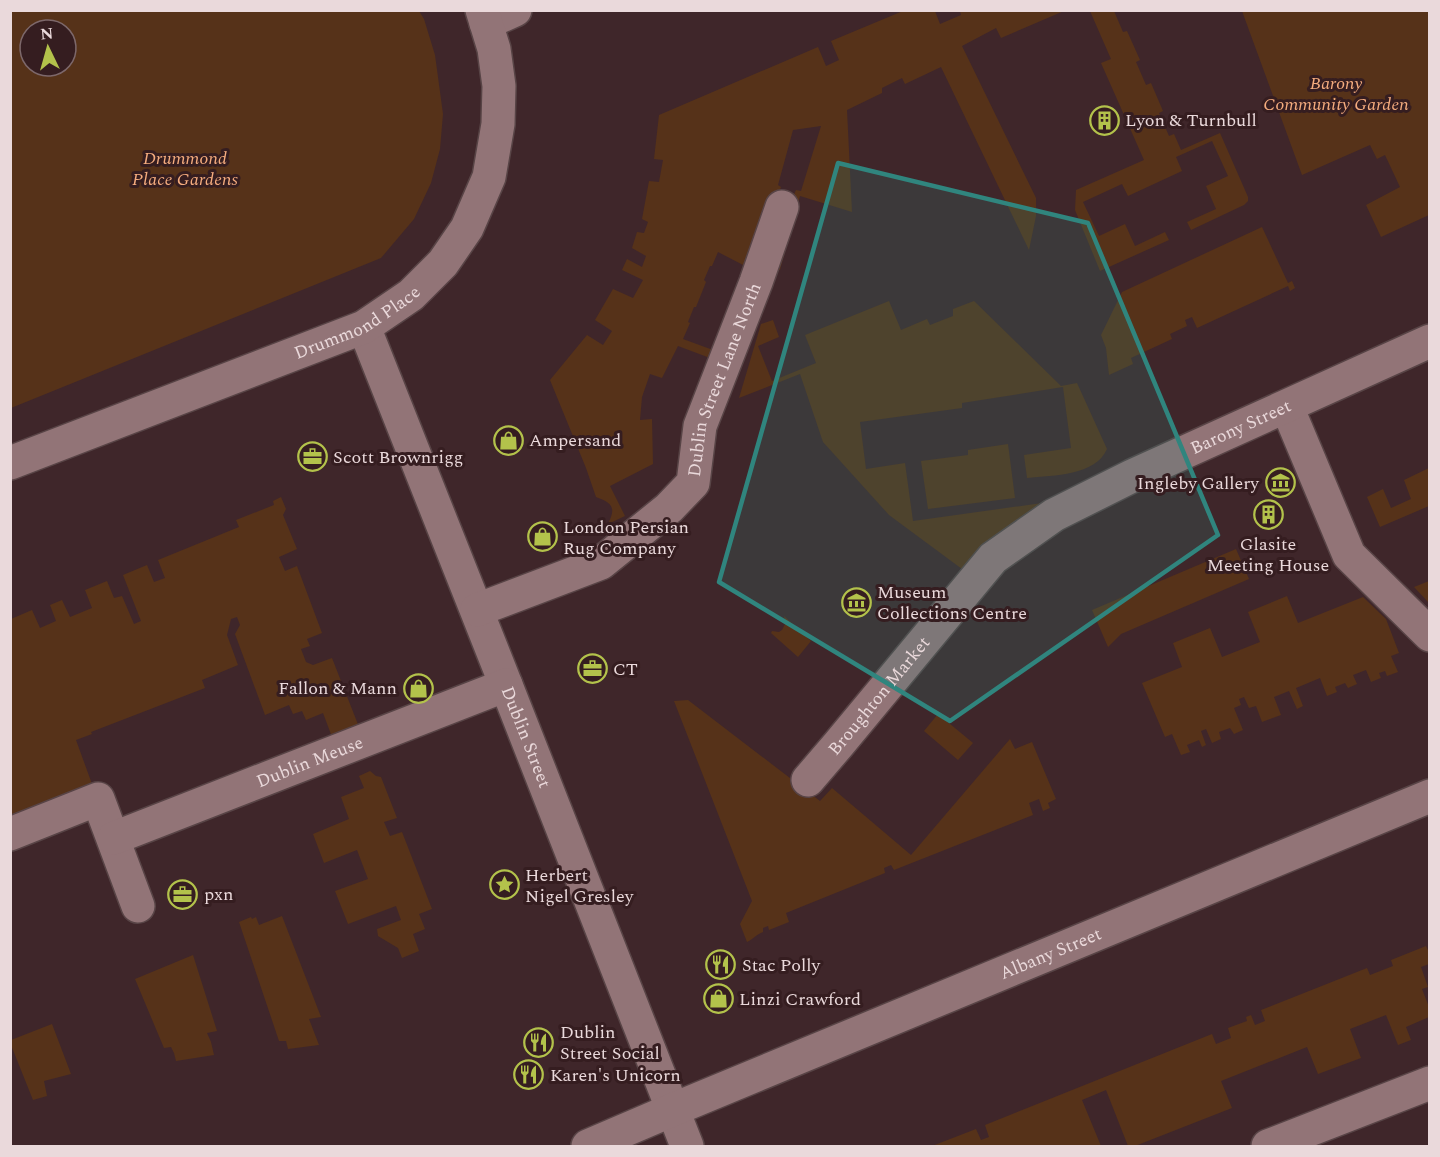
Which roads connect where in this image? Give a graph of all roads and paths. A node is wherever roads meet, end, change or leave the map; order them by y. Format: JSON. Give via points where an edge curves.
{"nodes":[{"id":1,"x":494,"y":14,"type":"edge"},
{"id":2,"x":782,"y":207,"type":"dead end"},
{"id":3,"x":364,"y":327,"type":"junction"},
{"id":4,"x":1430,"y":341,"type":"edge"},
{"id":5,"x":1287,"y":407,"type":"junction"},
{"id":6,"x":10,"y":463,"type":"edge"},
{"id":7,"x":1054,"y":515,"type":"joint"},
{"id":8,"x":477,"y":610,"type":"junction"},
{"id":9,"x":1430,"y":635,"type":"edge"},
{"id":10,"x":506,"y":685,"type":"junction"},
{"id":11,"x":808,"y":780,"type":"dead end"},
{"id":12,"x":1430,"y":796,"type":"edge"},
{"id":13,"x":10,"y":834,"type":"edge"},
{"id":14,"x":114,"y":838,"type":"junction"},
{"id":15,"x":138,"y":906,"type":"dead end"},
{"id":16,"x":1430,"y":1083,"type":"edge"},
{"id":17,"x":672,"y":1110,"type":"junction"},
{"id":18,"x":588,"y":1146,"type":"edge"},
{"id":19,"x":687,"y":1146,"type":"edge"},
{"id":20,"x":1268,"y":1146,"type":"edge"}],
"edges":[{"from":1,"to":3,"type":"street","name":"Drummond Place","via":[[498,124],[489,177],[467,228],[442,263],[411,295]]},
{"from":2,"to":8,"type":"street","name":"Dublin Street Lane North","via":[[700,426],[693,483],[669,508],[601,563]]},
{"from":3,"to":6,"type":"street","name":"Drummond Place"},
{"from":3,"to":8,"type":"street","name":"Dublin Street"},
{"from":4,"to":5,"type":"street","name":"Barony Street"},
{"from":5,"to":7,"type":"street","name":"Barony Street"},
{"from":5,"to":9,"type":"street","via":[[1349,555]]},
{"from":7,"to":11,"type":"street","name":"Broughton Market","via":[[993,558]]},
{"from":8,"to":10,"type":"street","name":"Dublin Street"},
{"from":10,"to":14,"type":"street","name":"Dublin Meuse"},
{"from":10,"to":17,"type":"street","name":"Dublin Street"},
{"from":12,"to":17,"type":"street","name":"Albany Street"},
{"from":13,"to":14,"type":"street","via":[[99,799]]},
{"from":14,"to":15,"type":"street"},
{"from":16,"to":20,"type":"street"},
{"from":17,"to":18,"type":"street","name":"Albany Street"},
{"from":17,"to":19,"type":"street","name":"Dublin Street"}]}
